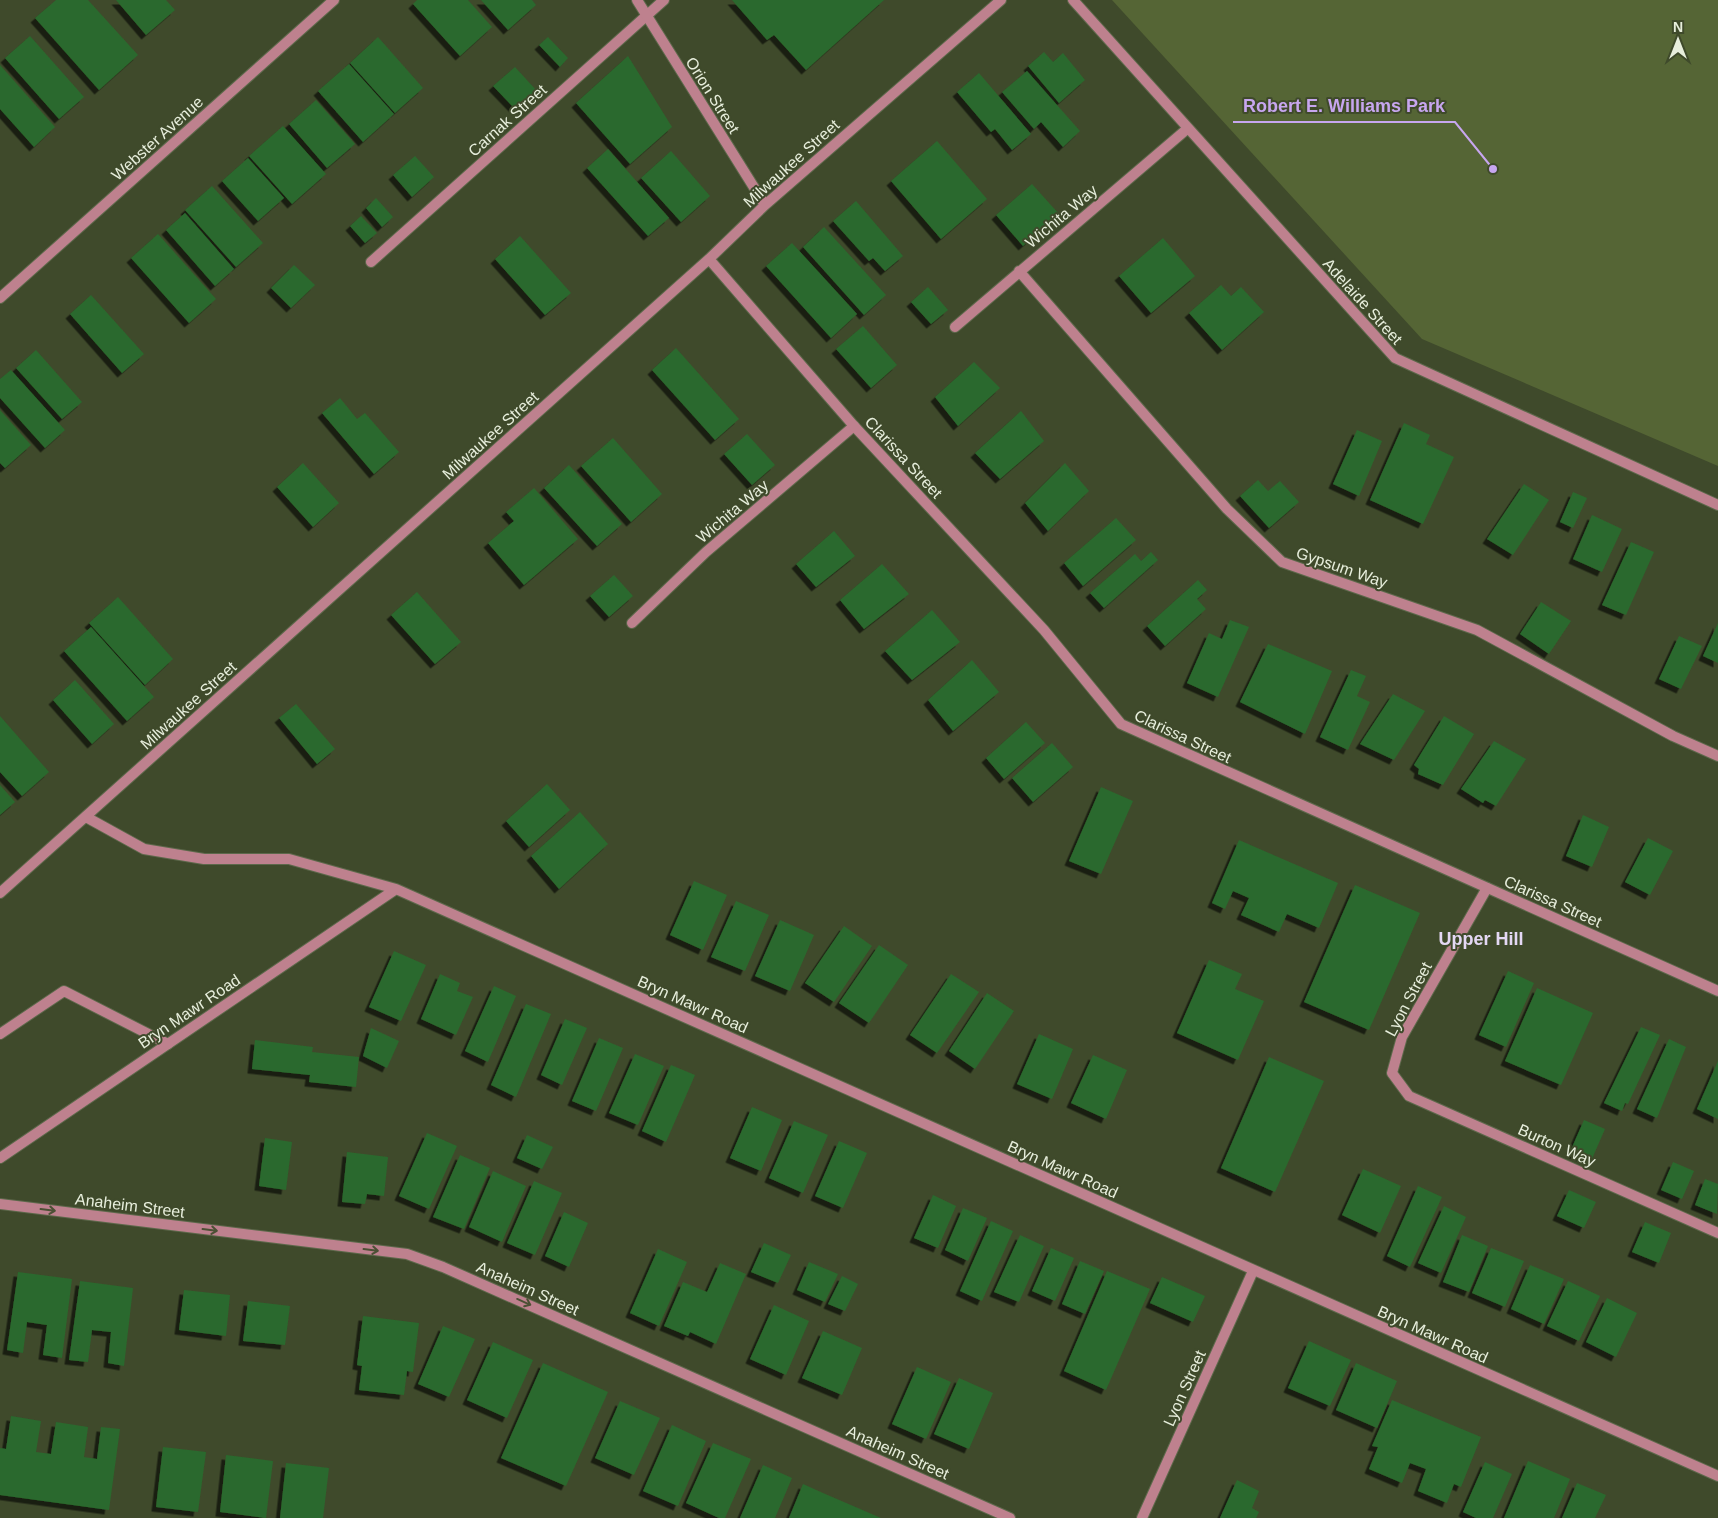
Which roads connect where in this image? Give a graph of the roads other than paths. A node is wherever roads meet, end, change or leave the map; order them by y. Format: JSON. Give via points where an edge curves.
{"nodes":[{"id":1,"x":334,"y":0,"type":"edge"},
{"id":2,"x":636,"y":0,"type":"edge"},
{"id":3,"x":664,"y":0,"type":"edge"},
{"id":4,"x":1001,"y":0,"type":"edge"},
{"id":5,"x":1073,"y":0,"type":"edge"},
{"id":6,"x":647,"y":16,"type":"junction"},
{"id":7,"x":1186,"y":129,"type":"junction"},
{"id":8,"x":765,"y":205,"type":"junction"},
{"id":9,"x":709,"y":259,"type":"junction"},
{"id":10,"x":371,"y":262,"type":"dead end"},
{"id":11,"x":1019,"y":271,"type":"junction"},
{"id":12,"x":0,"y":298,"type":"edge"},
{"id":13,"x":955,"y":327,"type":"dead end"},
{"id":14,"x":854,"y":426,"type":"junction"},
{"id":15,"x":1718,"y":505,"type":"edge"},
{"id":16,"x":632,"y":623,"type":"dead end"},
{"id":17,"x":1718,"y":756,"type":"edge"},
{"id":18,"x":86,"y":817,"type":"junction"},
{"id":19,"x":1487,"y":888,"type":"junction"},
{"id":20,"x":396,"y":889,"type":"junction"},
{"id":21,"x":0,"y":893,"type":"edge"},
{"id":22,"x":1718,"y":991,"type":"edge"},
{"id":23,"x":0,"y":1034,"type":"edge"},
{"id":24,"x":168,"y":1044,"type":"junction"},
{"id":25,"x":1392,"y":1074,"type":"joint"},
{"id":26,"x":0,"y":1157,"type":"edge"},
{"id":27,"x":0,"y":1204,"type":"edge"},
{"id":28,"x":1718,"y":1233,"type":"edge"},
{"id":29,"x":1253,"y":1271,"type":"junction"},
{"id":30,"x":1718,"y":1476,"type":"edge"},
{"id":31,"x":1010,"y":1518,"type":"edge"},
{"id":32,"x":1142,"y":1518,"type":"edge"}],
"edges":[{"from":1,"to":12,"type":"street","name":"Webster Avenue"},
{"from":2,"to":6,"type":"street","name":"Orion Street"},
{"from":3,"to":6,"type":"street","name":"Carnak Street"},
{"from":4,"to":8,"type":"street","name":"Milwaukee Street"},
{"from":5,"to":7,"type":"street","name":"Adelaide Street"},
{"from":6,"to":8,"type":"street","name":"Orion Street"},
{"from":6,"to":10,"type":"street","name":"Carnak Street"},
{"from":7,"to":11,"type":"street","name":"Wichita Way"},
{"from":7,"to":15,"type":"street","name":"Adelaide Street","via":[[1395,358]]},
{"from":8,"to":9,"type":"street","name":"Milwaukee Street"},
{"from":9,"to":14,"type":"street","name":"Clarissa Street"},
{"from":9,"to":18,"type":"street","name":"Milwaukee Street"},
{"from":11,"to":13,"type":"street","name":"Wichita Way"},
{"from":11,"to":17,"type":"street","name":"Gypsum Way","via":[[1227,509],[1282,562],[1477,630],[1673,736]]},
{"from":14,"to":16,"type":"street","name":"Wichita Way","via":[[706,552]]},
{"from":14,"to":19,"type":"street","name":"Clarissa Street","via":[[1044,630],[1121,724]]},
{"from":18,"to":20,"type":"street","name":"Bryn Mawr Road","via":[[144,849],[204,859],[289,859]]},
{"from":18,"to":21,"type":"street","name":"Milwaukee Street"},
{"from":19,"to":22,"type":"street","name":"Clarissa Street"},
{"from":19,"to":25,"type":"street","name":"Lyon Street","via":[[1402,1037]]},
{"from":20,"to":24,"type":"street","name":"Bryn Mawr Road"},
{"from":20,"to":29,"type":"street","name":"Bryn Mawr Road"},
{"from":23,"to":24,"type":"street","via":[[64,991]]},
{"from":24,"to":26,"type":"street","name":"Bryn Mawr Road"},
{"from":25,"to":28,"type":"street","name":"Burton Way","via":[[1409,1096]]},
{"from":27,"to":31,"type":"street","name":"Anaheim Street","one_way":true,"via":[[407,1254],[443,1267]]},
{"from":29,"to":30,"type":"street","name":"Bryn Mawr Road"},
{"from":29,"to":32,"type":"street","name":"Lyon Street"}]}
